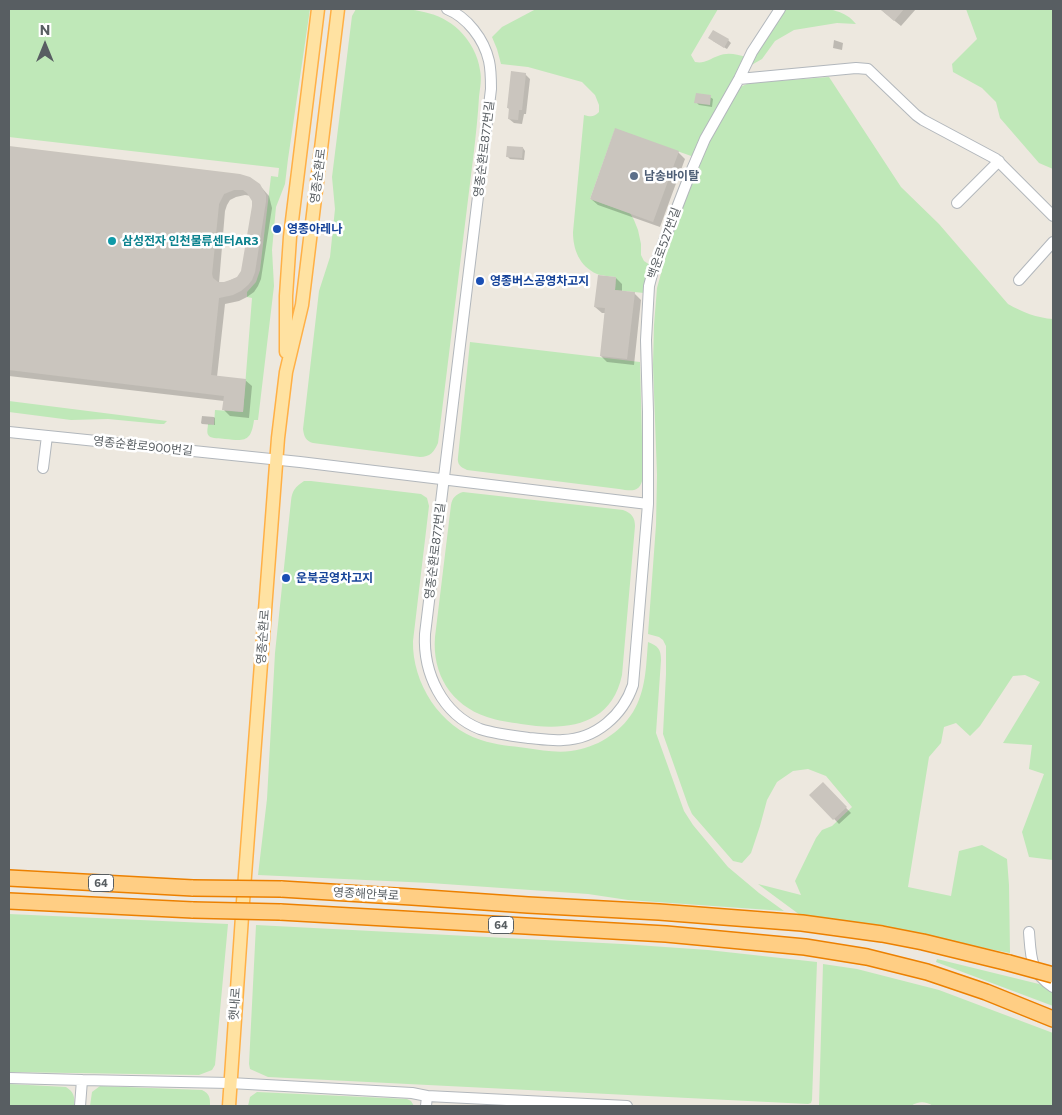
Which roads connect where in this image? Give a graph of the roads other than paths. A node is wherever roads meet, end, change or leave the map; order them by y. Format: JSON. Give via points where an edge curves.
{"nodes":[{"id":1,"x":318,"y":9,"type":"edge"},
{"id":2,"x":338,"y":9,"type":"edge"},
{"id":3,"x":447,"y":9,"type":"edge"},
{"id":4,"x":780,"y":9,"type":"edge"},
{"id":5,"x":739,"y":79,"type":"junction"},
{"id":6,"x":999,"y":161,"type":"junction"},
{"id":7,"x":957,"y":203,"type":"dead end"},
{"id":8,"x":1053,"y":216,"type":"edge"},
{"id":9,"x":1053,"y":242,"type":"edge"},
{"id":10,"x":1018,"y":280,"type":"dead end"},
{"id":11,"x":286,"y":372,"type":"junction"},
{"id":12,"x":9,"y":432,"type":"edge"},
{"id":13,"x":47,"y":436,"type":"junction"},
{"id":14,"x":276,"y":460,"type":"junction"},
{"id":15,"x":43,"y":468,"type":"dead end"},
{"id":16,"x":443,"y":479,"type":"junction"},
{"id":17,"x":648,"y":504,"type":"junction"},
{"id":18,"x":9,"y":878,"type":"edge"},
{"id":19,"x":9,"y":901,"type":"edge"},
{"id":20,"x":243,"y":902,"type":"joint"},
{"id":21,"x":1029,"y":932,"type":"dead end"},
{"id":22,"x":1053,"y":975,"type":"edge"},
{"id":23,"x":1053,"y":987,"type":"edge"},
{"id":24,"x":1053,"y":1019,"type":"edge"},
{"id":25,"x":9,"y":1078,"type":"edge"},
{"id":26,"x":82,"y":1080,"type":"junction"},
{"id":27,"x":230,"y":1083,"type":"junction"},
{"id":28,"x":426,"y":1101,"type":"edge"},
{"id":29,"x":80,"y":1106,"type":"edge"},
{"id":30,"x":229,"y":1106,"type":"edge"},
{"id":31,"x":627,"y":1106,"type":"edge"}],
"edges":[{"from":1,"to":11,"type":"main road","name":"영종순환로","via":[[290,237]]},
{"from":2,"to":11,"type":"main road","name":"영종순환로","via":[[302,305]]},
{"from":3,"to":16,"type":"street","name":"영종순환로877번길","via":[[480,38],[489,60],[491,89]]},
{"from":4,"to":5,"type":"street","name":"백운로527번길"},
{"from":5,"to":6,"type":"street","via":[[868,69],[916,115]]},
{"from":5,"to":17,"type":"street","name":"백운로527번길","via":[[705,139],[649,286],[646,333]]},
{"from":6,"to":7,"type":"street"},
{"from":6,"to":8,"type":"street"},
{"from":9,"to":10,"type":"street"},
{"from":11,"to":14,"type":"main road","name":"영종순환로"},
{"from":12,"to":13,"type":"street","name":"영종순환로900번길"},
{"from":13,"to":14,"type":"street","name":"영종순환로900번길"},
{"from":13,"to":15,"type":"street"},
{"from":14,"to":16,"type":"street","name":"영종순환로900번길"},
{"from":14,"to":20,"type":"main road","name":"영종순환로"},
{"from":16,"to":17,"type":"street","name":"영종순환로900번길"},
{"from":16,"to":17,"type":"street","name":"영종순환로877번길","via":[[425,634],[427,666],[436,689],[455,713],[480,729],[523,737],[576,739],[601,728],[624,704],[633,685]]},
{"from":18,"to":22,"type":"highway","name":"영종해안북로","number":"64","bridge":true,"via":[[193,888],[281,889],[802,923],[924,942]]},
{"from":19,"to":24,"type":"highway","name":"영종해안북로","number":"64","bridge":true,"via":[[280,912],[666,934],[805,947],[867,957],[927,972]]},
{"from":20,"to":27,"type":"main road","name":"햇내로"},
{"from":21,"to":23,"type":"street","via":[[1032,964],[1039,976]]},
{"from":25,"to":26,"type":"street"},
{"from":26,"to":27,"type":"street"},
{"from":26,"to":29,"type":"street"},
{"from":27,"to":28,"type":"street","via":[[412,1093]]},
{"from":27,"to":30,"type":"main road","name":"햇내로"},
{"from":28,"to":31,"type":"street"}]}
